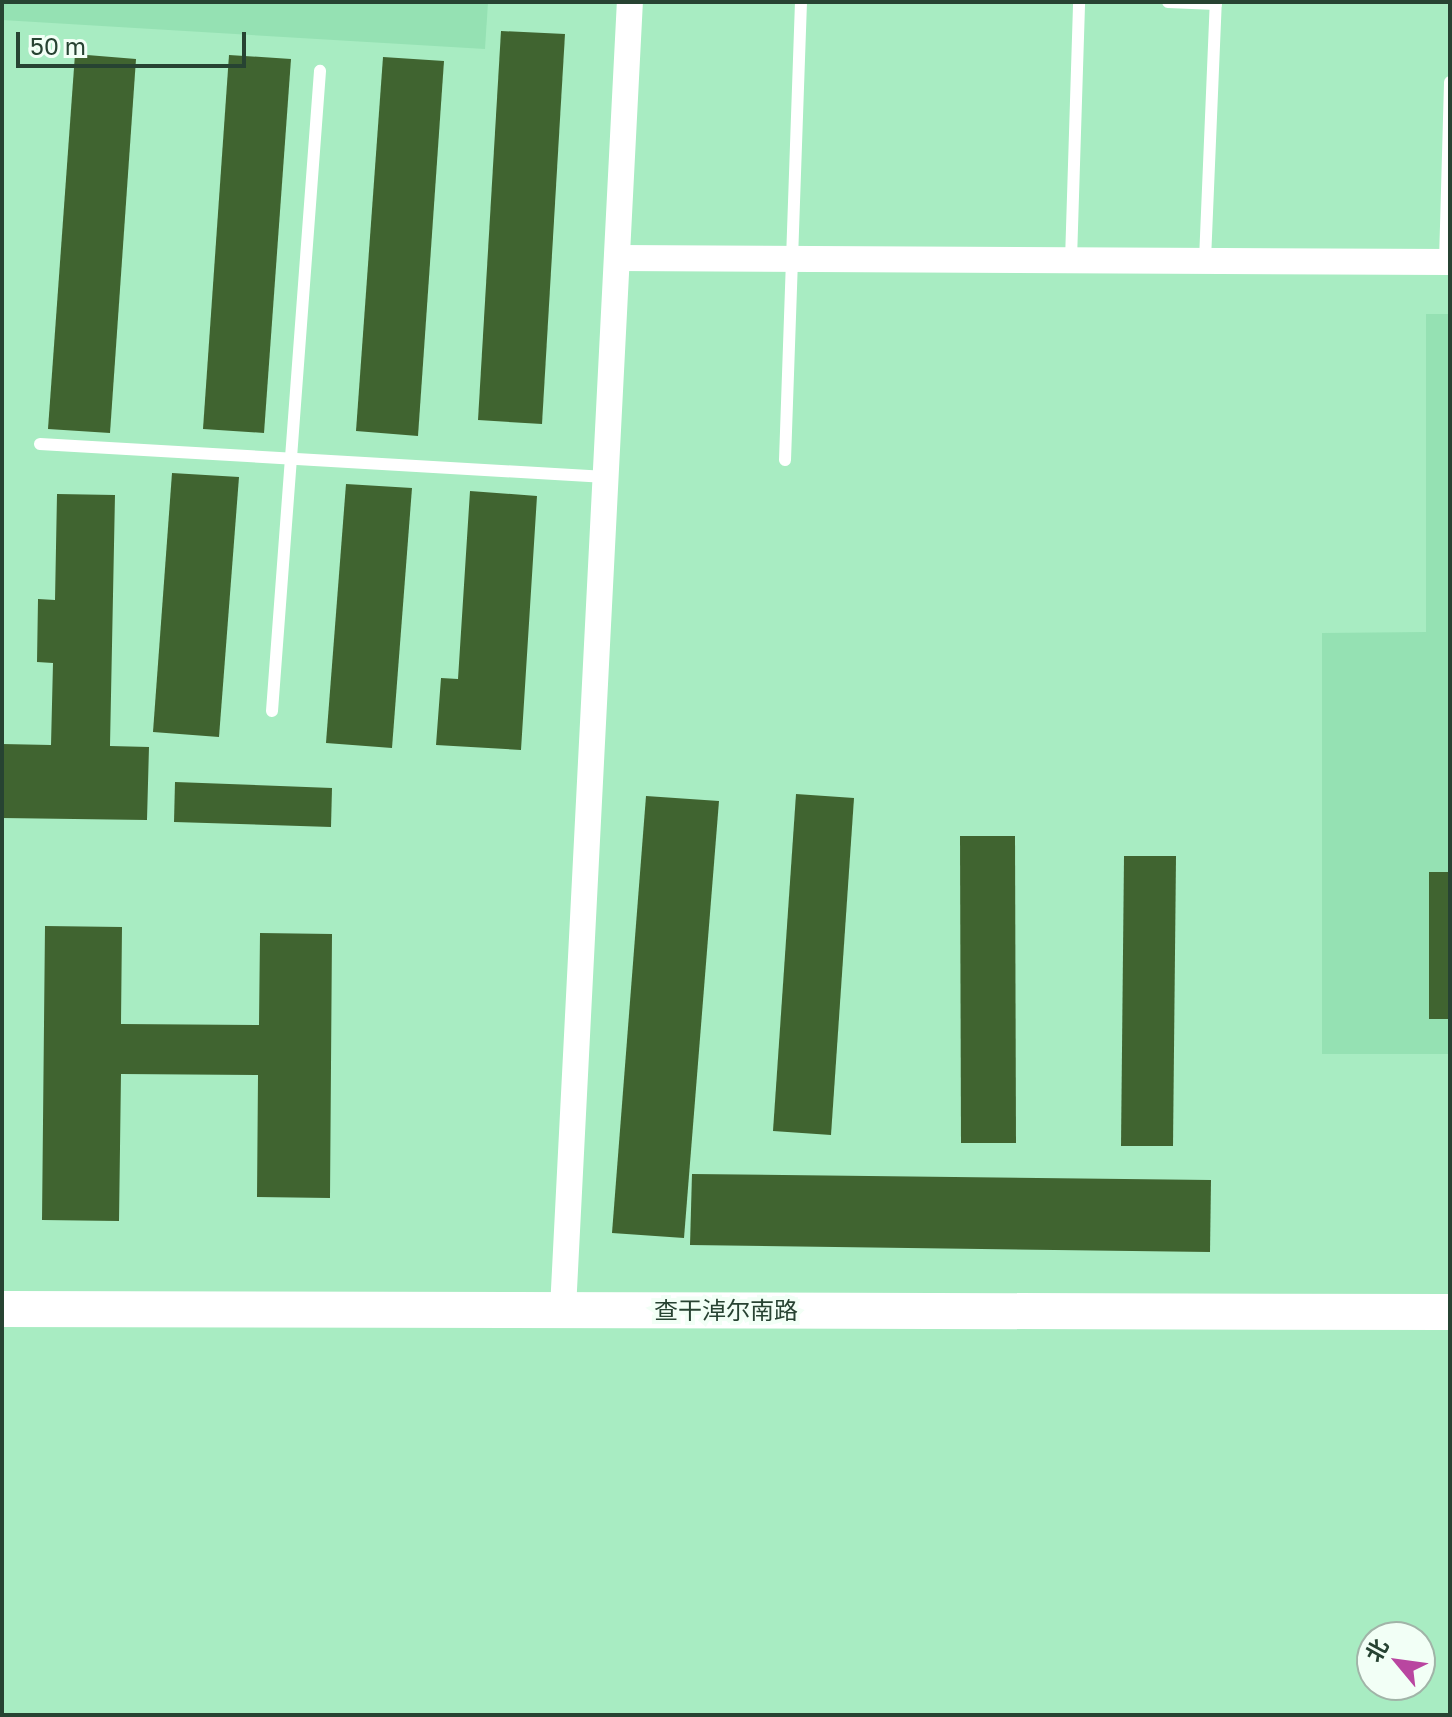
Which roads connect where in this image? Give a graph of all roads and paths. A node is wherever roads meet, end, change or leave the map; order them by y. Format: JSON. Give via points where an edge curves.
{"nodes":[{"id":1,"x":630,"y":2,"type":"edge"},
{"id":2,"x":801,"y":2,"type":"edge"},
{"id":3,"x":1079,"y":2,"type":"edge"},
{"id":4,"x":1168,"y":2,"type":"edge"},
{"id":5,"x":1216,"y":3,"type":"edge"},
{"id":6,"x":320,"y":71,"type":"dead end"},
{"id":7,"x":1450,"y":82,"type":"edge"},
{"id":8,"x":617,"y":258,"type":"junction"},
{"id":9,"x":792,"y":259,"type":"junction"},
{"id":10,"x":1071,"y":260,"type":"junction"},
{"id":11,"x":1205,"y":260,"type":"junction"},
{"id":12,"x":1448,"y":262,"type":"edge"},
{"id":13,"x":40,"y":444,"type":"dead end"},
{"id":14,"x":291,"y":459,"type":"junction"},
{"id":15,"x":785,"y":460,"type":"dead end"},
{"id":16,"x":606,"y":477,"type":"junction"},
{"id":17,"x":272,"y":711,"type":"dead end"},
{"id":18,"x":2,"y":1309,"type":"edge"},
{"id":19,"x":563,"y":1309,"type":"junction"},
{"id":20,"x":1450,"y":1312,"type":"edge"}],
"edges":[{"from":1,"to":8,"type":"street"},
{"from":2,"to":9,"type":"lane"},
{"from":3,"to":10,"type":"lane"},
{"from":4,"to":5,"type":"lane"},
{"from":5,"to":11,"type":"lane"},
{"from":6,"to":14,"type":"lane"},
{"from":7,"to":12,"type":"lane"},
{"from":8,"to":9,"type":"street"},
{"from":8,"to":16,"type":"street"},
{"from":9,"to":10,"type":"street"},
{"from":9,"to":15,"type":"lane"},
{"from":10,"to":11,"type":"street"},
{"from":11,"to":12,"type":"street"},
{"from":13,"to":14,"type":"lane"},
{"from":14,"to":16,"type":"lane"},
{"from":14,"to":17,"type":"lane"},
{"from":16,"to":19,"type":"street"},
{"from":18,"to":19,"type":"street","name":"查干淖尔南路"},
{"from":19,"to":20,"type":"street","name":"查干淖尔南路"}]}
